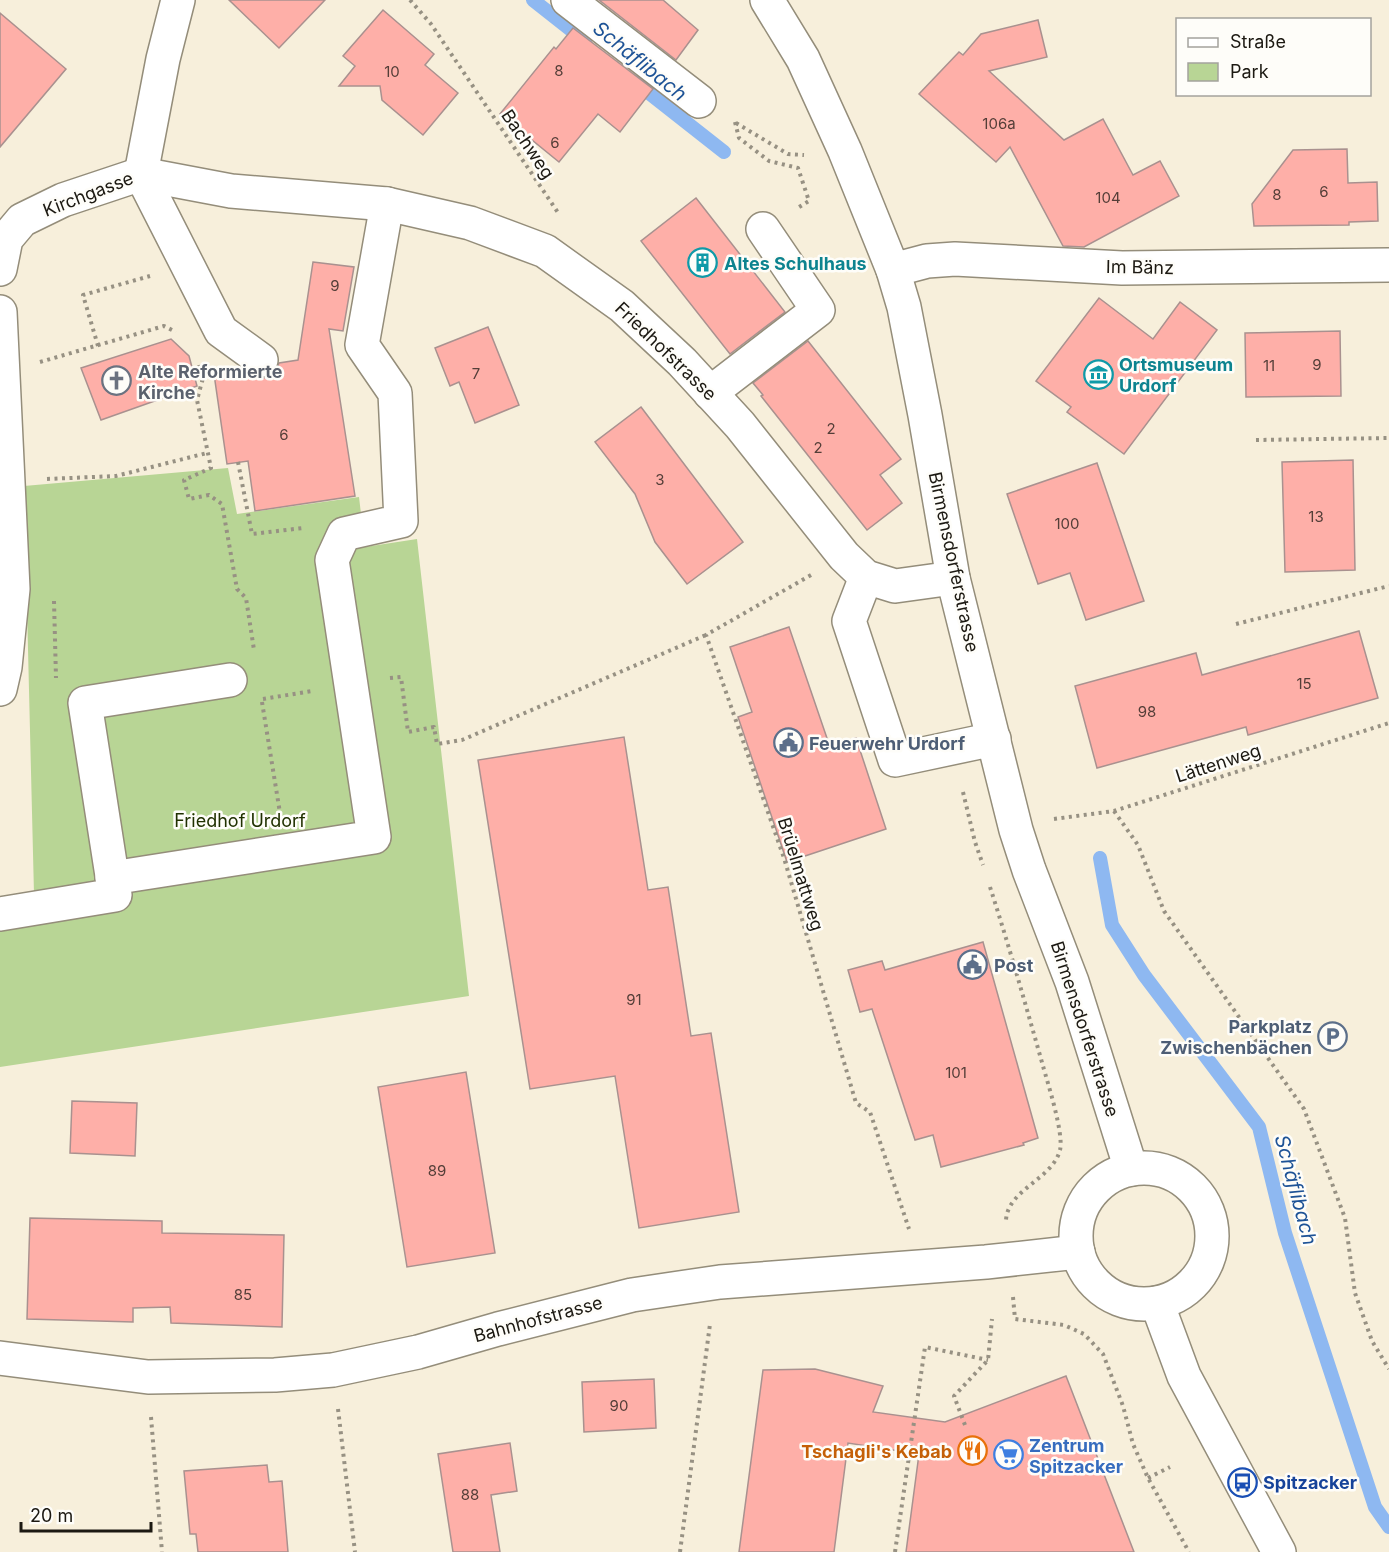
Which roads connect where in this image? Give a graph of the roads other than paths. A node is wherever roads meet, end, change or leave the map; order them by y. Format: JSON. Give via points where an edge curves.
{"nodes":[{"id":1,"x":178,"y":0,"type":"edge"},
{"id":2,"x":568,"y":0,"type":"edge"},
{"id":3,"x":767,"y":0,"type":"edge"},
{"id":4,"x":699,"y":101,"type":"road end"},
{"id":5,"x":141,"y":174,"type":"junction"},
{"id":6,"x":387,"y":204,"type":"junction"},
{"id":7,"x":763,"y":229,"type":"road end"},
{"id":8,"x":2,"y":249,"type":"edge"},
{"id":9,"x":1389,"y":265,"type":"edge"},
{"id":10,"x":893,"y":270,"type":"junction"},
{"id":11,"x":0,"y":312,"type":"edge"},
{"id":12,"x":261,"y":360,"type":"dead end"},
{"id":13,"x":710,"y":393,"type":"junction"},
{"id":14,"x":855,"y":566,"type":"junction"},
{"id":15,"x":953,"y":578,"type":"junction"},
{"id":16,"x":245,"y":685,"type":"road end"},
{"id":17,"x":0,"y":689,"type":"edge"},
{"id":18,"x":993,"y":739,"type":"junction"},
{"id":19,"x":112,"y":878,"type":"junction"},
{"id":20,"x":0,"y":914,"type":"edge"},
{"id":21,"x":1131,"y":1169,"type":"junction"},
{"id":22,"x":1078,"y":1252,"type":"junction"},
{"id":23,"x":1157,"y":1303,"type":"junction"},
{"id":24,"x":0,"y":1358,"type":"edge"},
{"id":25,"x":1279,"y":1552,"type":"edge"}],
"edges":[{"from":1,"to":5,"type":"street","name":"Kirchgasse"},
{"from":2,"to":4,"type":"street"},
{"from":3,"to":10,"type":"street","name":"Birmensdorferstrasse","via":[[803,59]]},
{"from":5,"to":6,"type":"street","name":"Friedhofstrasse","via":[[231,191]]},
{"from":5,"to":8,"type":"street","name":"Kirchgasse","via":[[63,200],[22,220]]},
{"from":5,"to":12,"type":"street","via":[[221,331]]},
{"from":6,"to":13,"type":"street","name":"Friedhofstrasse","via":[[470,223],[545,251],[622,306]]},
{"from":6,"to":19,"type":"street","via":[[362,345],[394,393],[401,521],[344,534],[332,560],[374,837]]},
{"from":7,"to":13,"type":"street","via":[[818,310]]},
{"from":9,"to":10,"type":"street","name":"Im Bänz","via":[[1122,268],[955,259]]},
{"from":10,"to":15,"type":"street","name":"Birmensdorferstrasse","via":[[904,307]]},
{"from":11,"to":17,"type":"street","via":[[13,589]]},
{"from":13,"to":14,"type":"street","name":"Friedhofstrasse"},
{"from":14,"to":15,"type":"street","via":[[895,586]]},
{"from":14,"to":18,"type":"street","via":[[849,621],[895,760]]},
{"from":15,"to":18,"type":"street","name":"Birmensdorferstrasse"},
{"from":16,"to":19,"type":"street","via":[[85,703]]},
{"from":18,"to":21,"type":"street","name":"Birmensdorferstrasse","via":[[1019,840],[1072,982]]},
{"from":19,"to":20,"type":"street","via":[[115,895]]},
{"from":21,"to":22,"type":"street","via":[[1107,1178],[1088,1196],[1077,1218]]},
{"from":21,"to":23,"type":"street","via":[[1156,1168],[1179,1177],[1198,1193],[1209,1215],[1212,1238],[1208,1261],[1196,1280],[1179,1295]]},
{"from":22,"to":23,"type":"street","via":[[1090,1278],[1103,1291],[1120,1300]]},
{"from":22,"to":24,"type":"street","name":"Bahnhofstrasse","via":[[720,1282],[632,1295],[418,1352],[333,1370],[275,1376],[148,1377]]},
{"from":23,"to":25,"type":"street","via":[[1184,1376]]}]}
